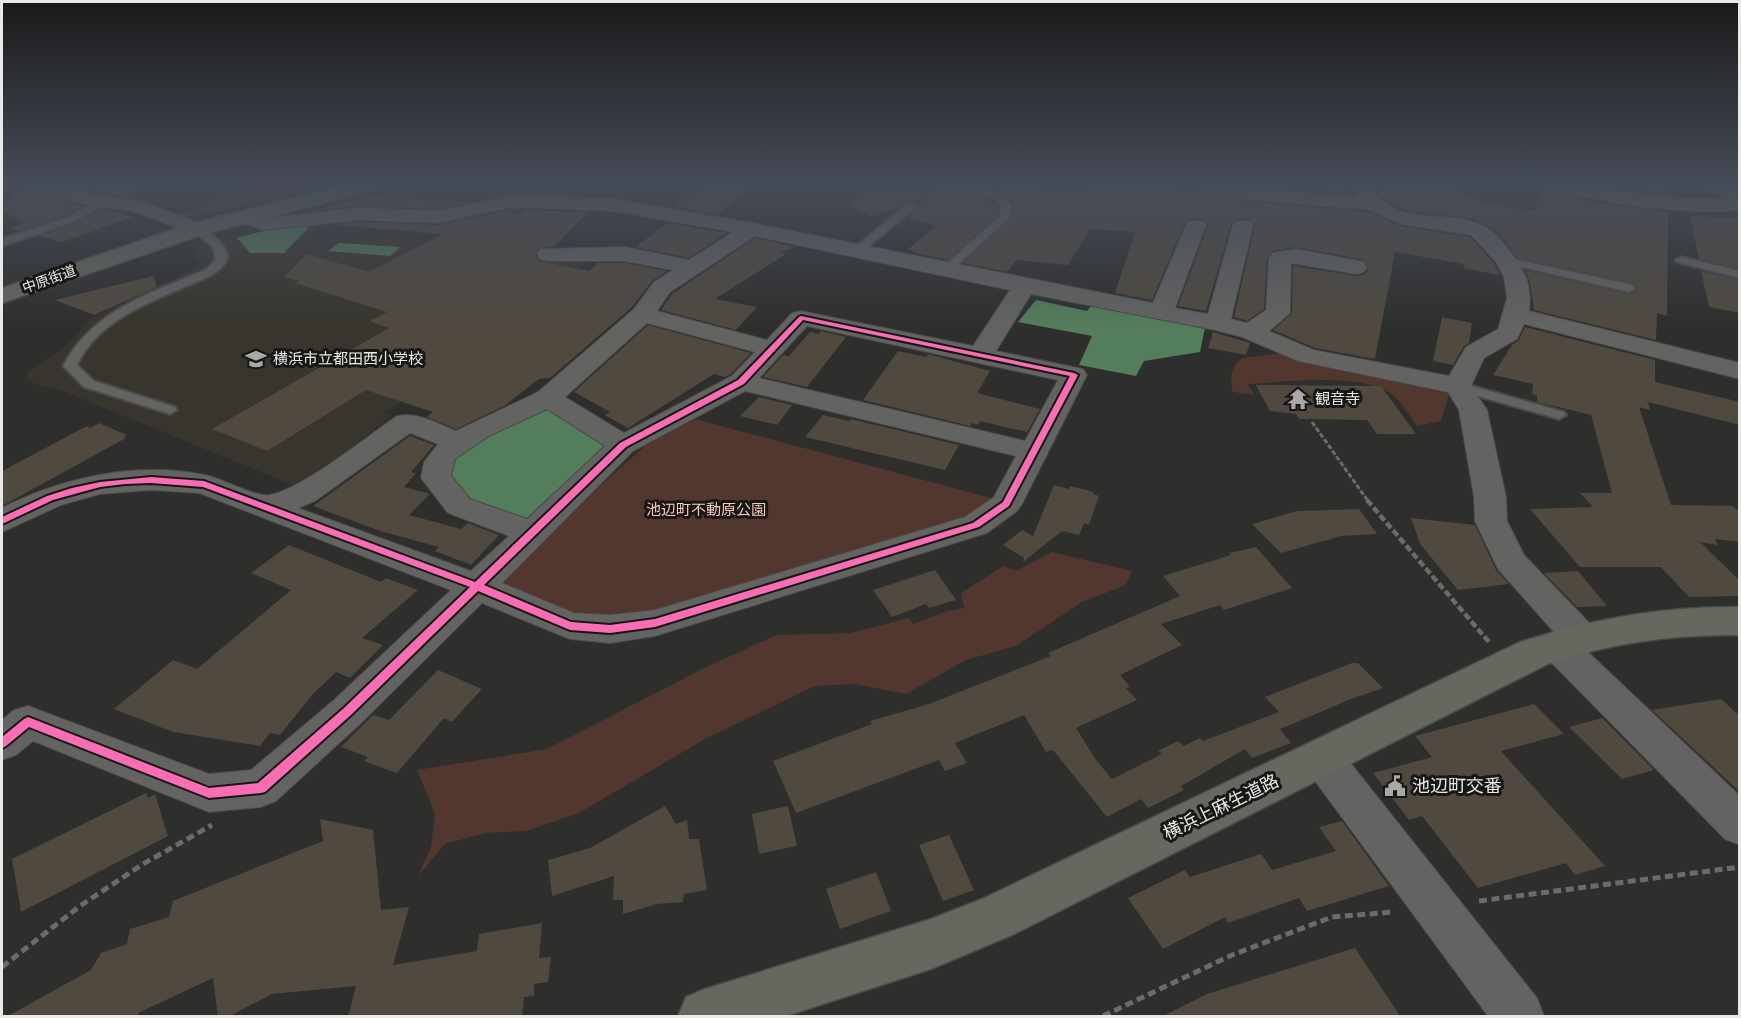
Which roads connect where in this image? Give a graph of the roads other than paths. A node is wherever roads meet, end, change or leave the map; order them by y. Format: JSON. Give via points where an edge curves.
{"nodes":[{"id":1,"x":36,"y":232,"type":"edge"},
{"id":2,"x":190,"y":232,"type":"edge"},
{"id":3,"x":201,"y":232,"type":"edge"},
{"id":4,"x":748,"y":232,"type":"edge"},
{"id":5,"x":765,"y":232,"type":"edge"},
{"id":6,"x":880,"y":232,"type":"edge"},
{"id":7,"x":989,"y":232,"type":"edge"},
{"id":8,"x":1193,"y":232,"type":"edge"},
{"id":9,"x":1241,"y":232,"type":"edge"},
{"id":10,"x":1479,"y":232,"type":"edge"},
{"id":11,"x":2,"y":243,"type":"edge"},
{"id":12,"x":858,"y":249,"type":"junction"},
{"id":13,"x":548,"y":254,"type":"dead end"},
{"id":14,"x":1681,"y":260,"type":"dead end"},
{"id":15,"x":1509,"y":261,"type":"junction"},
{"id":16,"x":693,"y":267,"type":"junction"},
{"id":17,"x":1356,"y":267,"type":"dead end"},
{"id":18,"x":948,"y":268,"type":"junction"},
{"id":19,"x":1740,"y":274,"type":"edge"},
{"id":20,"x":1024,"y":286,"type":"junction"},
{"id":21,"x":1631,"y":288,"type":"dead end"},
{"id":22,"x":2,"y":296,"type":"edge"},
{"id":23,"x":1161,"y":312,"type":"junction"},
{"id":24,"x":642,"y":315,"type":"junction"},
{"id":25,"x":1517,"y":315,"type":"junction"},
{"id":26,"x":1218,"y":323,"type":"junction"},
{"id":27,"x":1251,"y":332,"type":"junction"},
{"id":28,"x":772,"y":349,"type":"junction"},
{"id":29,"x":980,"y":356,"type":"junction"},
{"id":30,"x":1740,"y":371,"type":"edge"},
{"id":31,"x":741,"y":382,"type":"junction"},
{"id":32,"x":1458,"y":387,"type":"junction"},
{"id":33,"x":548,"y":398,"type":"junction"},
{"id":34,"x":170,"y":410,"type":"dead end"},
{"id":35,"x":1559,"y":416,"type":"dead end"},
{"id":36,"x":459,"y":442,"type":"junction"},
{"id":37,"x":623,"y":445,"type":"junction"},
{"id":38,"x":1035,"y":452,"type":"junction"},
{"id":39,"x":266,"y":508,"type":"junction"},
{"id":40,"x":2,"y":521,"type":"edge"},
{"id":41,"x":533,"y":533,"type":"junction"},
{"id":42,"x":476,"y":586,"type":"junction"},
{"id":43,"x":1740,"y":621,"type":"edge"},
{"id":44,"x":1569,"y":642,"type":"junction"},
{"id":45,"x":10,"y":726,"type":"edge"},
{"id":46,"x":1322,"y":758,"type":"junction"},
{"id":47,"x":1740,"y":825,"type":"edge"},
{"id":48,"x":705,"y":1017,"type":"edge"},
{"id":49,"x":1519,"y":1017,"type":"edge"}],
"edges":[{"from":1,"to":11,"type":"lane"},
{"from":2,"to":22,"type":"main road","name":"中原街道"},
{"from":3,"to":34,"type":"lane","via":[[213,239],[221,250],[222,260],[211,271],[111,318],[75,351],[70,366],[89,384]]},
{"from":4,"to":16,"type":"street"},
{"from":5,"to":12,"type":"street"},
{"from":6,"to":12,"type":"lane"},
{"from":7,"to":18,"type":"lane"},
{"from":8,"to":23,"type":"street"},
{"from":9,"to":26,"type":"street"},
{"from":10,"to":15,"type":"street"},
{"from":12,"to":18,"type":"street"},
{"from":13,"to":16,"type":"street","via":[[626,254]]},
{"from":14,"to":19,"type":"lane"},
{"from":15,"to":21,"type":"lane"},
{"from":15,"to":25,"type":"street","via":[[1518,278]]},
{"from":16,"to":24,"type":"street","via":[[662,287]]},
{"from":17,"to":27,"type":"street","via":[[1296,255],[1280,258],[1278,312]]},
{"from":18,"to":20,"type":"street"},
{"from":20,"to":23,"type":"street"},
{"from":20,"to":29,"type":"street"},
{"from":23,"to":26,"type":"street"},
{"from":24,"to":28,"type":"street"},
{"from":24,"to":33,"type":"street"},
{"from":25,"to":30,"type":"street"},
{"from":25,"to":32,"type":"street","via":[[1509,334],[1484,343],[1469,356]]},
{"from":26,"to":27,"type":"street"},
{"from":27,"to":32,"type":"street","via":[[1307,356]]},
{"from":28,"to":29,"type":"street","via":[[801,318]]},
{"from":28,"to":31,"type":"street"},
{"from":29,"to":38,"type":"street","via":[[1074,375]]},
{"from":31,"to":37,"type":"street"},
{"from":31,"to":38,"type":"street"},
{"from":32,"to":35,"type":"lane"},
{"from":32,"to":44,"type":"street","via":[[1473,410],[1490,496],[1491,521],[1510,561]]},
{"from":33,"to":36,"type":"street"},
{"from":33,"to":37,"type":"street"},
{"from":36,"to":39,"type":"street","via":[[407,422],[304,494]]},
{"from":36,"to":41,"type":"street","via":[[436,467],[436,478],[459,506]]},
{"from":37,"to":41,"type":"street"},
{"from":38,"to":42,"type":"street","via":[[1006,504],[976,525],[655,623],[610,629],[570,626]]},
{"from":39,"to":40,"type":"street","via":[[204,484],[166,478],[123,479],[52,498]]},
{"from":39,"to":42,"type":"street"},
{"from":41,"to":42,"type":"street"},
{"from":42,"to":45,"type":"street","via":[[348,711],[261,788],[208,793]]},
{"from":43,"to":44,"type":"main road","name":"横浜上麻生道路","via":[[1629,626]]},
{"from":44,"to":46,"type":"main road","name":"横浜上麻生道路","via":[[1509,665]]},
{"from":44,"to":47,"type":"street"},
{"from":46,"to":48,"type":"main road","name":"横浜上麻生道路","via":[[997,917],[931,945]]},
{"from":46,"to":49,"type":"street"}]}
